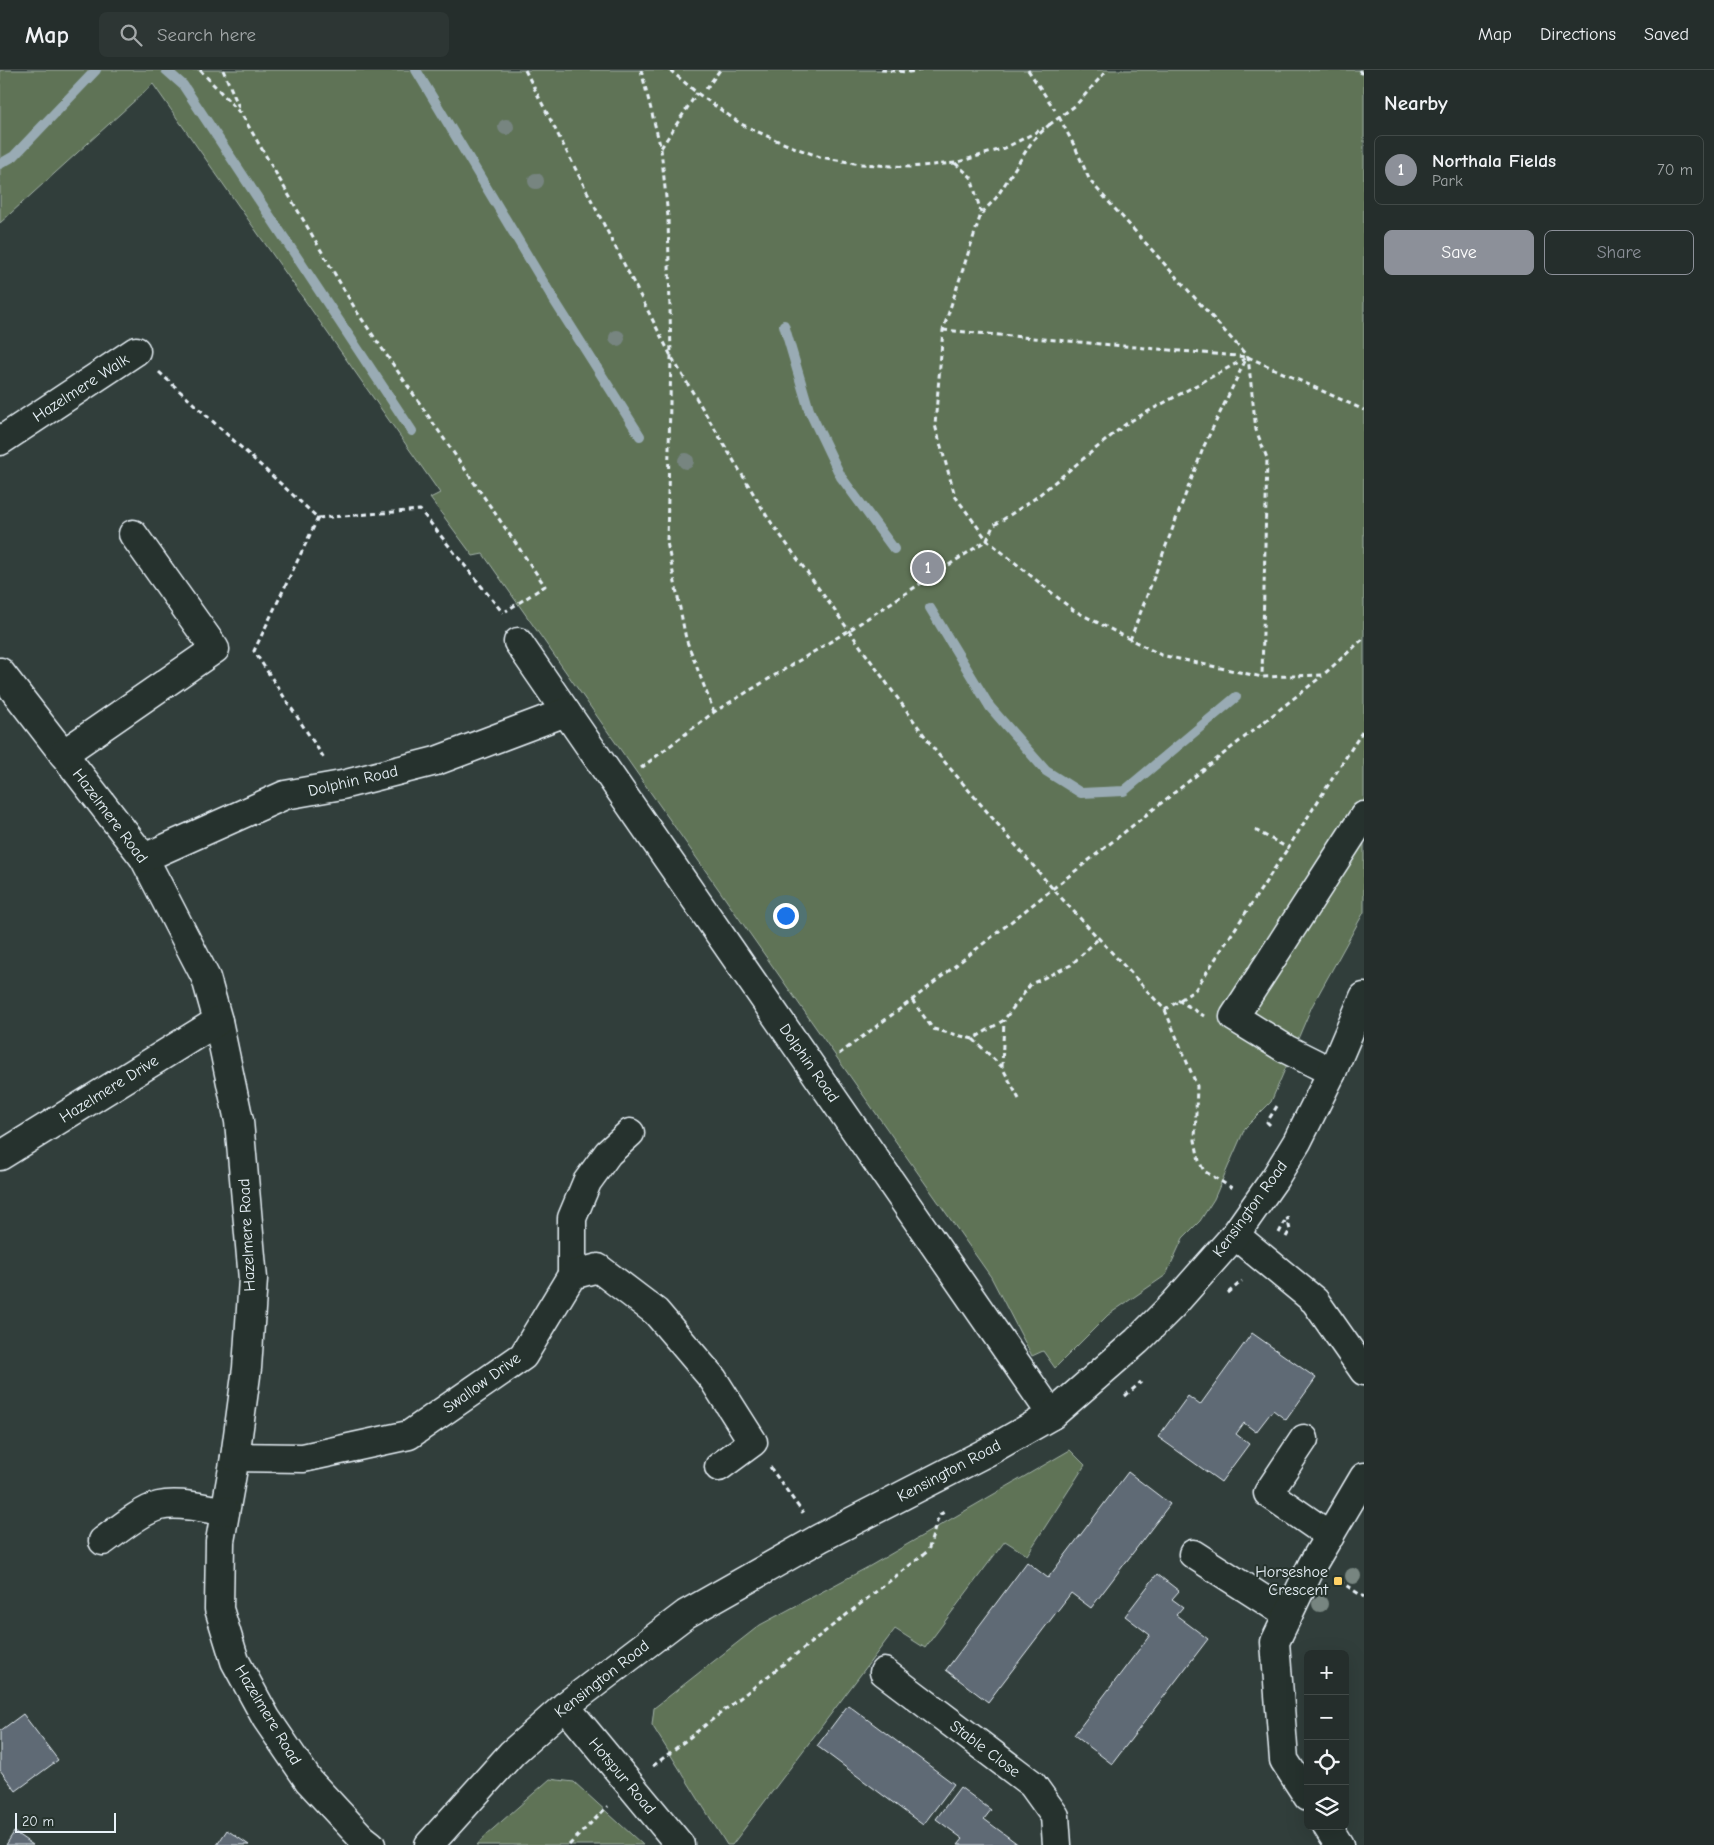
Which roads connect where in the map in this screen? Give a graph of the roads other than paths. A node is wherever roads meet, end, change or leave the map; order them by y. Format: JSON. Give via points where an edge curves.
{"nodes":[{"id":1,"x":136,"y":351,"type":"road end"},
{"id":2,"x":0,"y":441,"type":"edge"},
{"id":3,"x":133,"y":534,"type":"dead end"},
{"id":4,"x":518,"y":642,"type":"road end"},
{"id":5,"x":0,"y":672,"type":"edge"},
{"id":6,"x":566,"y":712,"type":"junction"},
{"id":7,"x":63,"y":754,"type":"junction"},
{"id":8,"x":1364,"y":816,"type":"edge"},
{"id":9,"x":144,"y":858,"type":"junction"},
{"id":10,"x":1364,"y":997,"type":"edge"},
{"id":11,"x":218,"y":1021,"type":"junction"},
{"id":12,"x":1332,"y":1072,"type":"junction"},
{"id":13,"x":630,"y":1133,"type":"dead end"},
{"id":14,"x":0,"y":1156,"type":"edge"},
{"id":15,"x":1234,"y":1235,"type":"junction"},
{"id":16,"x":572,"y":1275,"type":"junction"},
{"id":17,"x":1364,"y":1371,"type":"edge"},
{"id":18,"x":1052,"y":1415,"type":"junction"},
{"id":19,"x":1304,"y":1439,"type":"dead end"},
{"id":20,"x":235,"y":1457,"type":"junction"},
{"id":21,"x":719,"y":1467,"type":"dead end"},
{"id":22,"x":1364,"y":1477,"type":"edge"},
{"id":23,"x":225,"y":1512,"type":"junction"},
{"id":24,"x":1330,"y":1536,"type":"junction"},
{"id":25,"x":103,"y":1541,"type":"dead end"},
{"id":26,"x":1193,"y":1554,"type":"dead end"},
{"id":27,"x":1288,"y":1615,"type":"junction"},
{"id":28,"x":884,"y":1672,"type":"dead end"},
{"id":29,"x":565,"y":1706,"type":"junction"},
{"id":30,"x":1304,"y":1791,"type":"edge"},
{"id":31,"x":1329,"y":1830,"type":"edge"},
{"id":32,"x":371,"y":1845,"type":"edge"},
{"id":33,"x":429,"y":1845,"type":"edge"},
{"id":34,"x":680,"y":1845,"type":"edge"},
{"id":35,"x":1057,"y":1845,"type":"edge"},
{"id":36,"x":1339,"y":1845,"type":"edge"}],
"edges":[{"from":1,"to":2,"type":"street","name":"Hazelmere Walk"},
{"from":3,"to":7,"type":"street","via":[[215,649]]},
{"from":4,"to":6,"type":"street","name":"Dolphin Road"},
{"from":5,"to":7,"type":"street","name":"Hazelmere Road"},
{"from":6,"to":9,"type":"street","name":"Dolphin Road","via":[[436,761],[342,785],[286,795]]},
{"from":6,"to":18,"type":"street","name":"Dolphin Road"},
{"from":7,"to":9,"type":"street","name":"Hazelmere Road"},
{"from":8,"to":12,"type":"street","via":[[1234,1017]]},
{"from":9,"to":11,"type":"street","name":"Hazelmere Road","via":[[206,978]]},
{"from":10,"to":12,"type":"street","name":"Kensington Road"},
{"from":11,"to":14,"type":"street","name":"Hazelmere Drive"},
{"from":11,"to":20,"type":"street","name":"Hazelmere Road","via":[[240,1121],[253,1278],[247,1368]]},
{"from":12,"to":15,"type":"street","name":"Kensington Road","via":[[1294,1148],[1258,1205]]},
{"from":13,"to":16,"type":"street","via":[[608,1153],[587,1182],[572,1218]]},
{"from":15,"to":17,"type":"street","via":[[1315,1300]]},
{"from":15,"to":18,"type":"street","name":"Kensington Road","via":[[1137,1341]]},
{"from":16,"to":20,"type":"street","name":"Swallow Drive","via":[[523,1356],[409,1435],[302,1458]]},
{"from":16,"to":21,"type":"street","via":[[598,1268],[656,1312],[713,1379],[753,1442]]},
{"from":18,"to":29,"type":"street","name":"Kensington Road","via":[[820,1538],[686,1614]]},
{"from":19,"to":24,"type":"street","via":[[1268,1493]]},
{"from":20,"to":23,"type":"street","name":"Hazelmere Road"},
{"from":22,"to":24,"type":"street"},
{"from":23,"to":25,"type":"street","via":[[180,1505],[159,1506]]},
{"from":23,"to":32,"type":"street","name":"Hazelmere Road","via":[[220,1540],[219,1609],[235,1661],[266,1718],[309,1781]]},
{"from":24,"to":27,"type":"street"},
{"from":26,"to":27,"type":"street"},
{"from":27,"to":30,"type":"street","via":[[1275,1642],[1284,1760]]},
{"from":28,"to":35,"type":"street","name":"Stable Close","via":[[1032,1784],[1055,1816]]},
{"from":29,"to":33,"type":"street","name":"Kensington Road","via":[[512,1753]]},
{"from":29,"to":34,"type":"street","name":"Hotspur Road"},
{"from":31,"to":36,"type":"street"}]}
